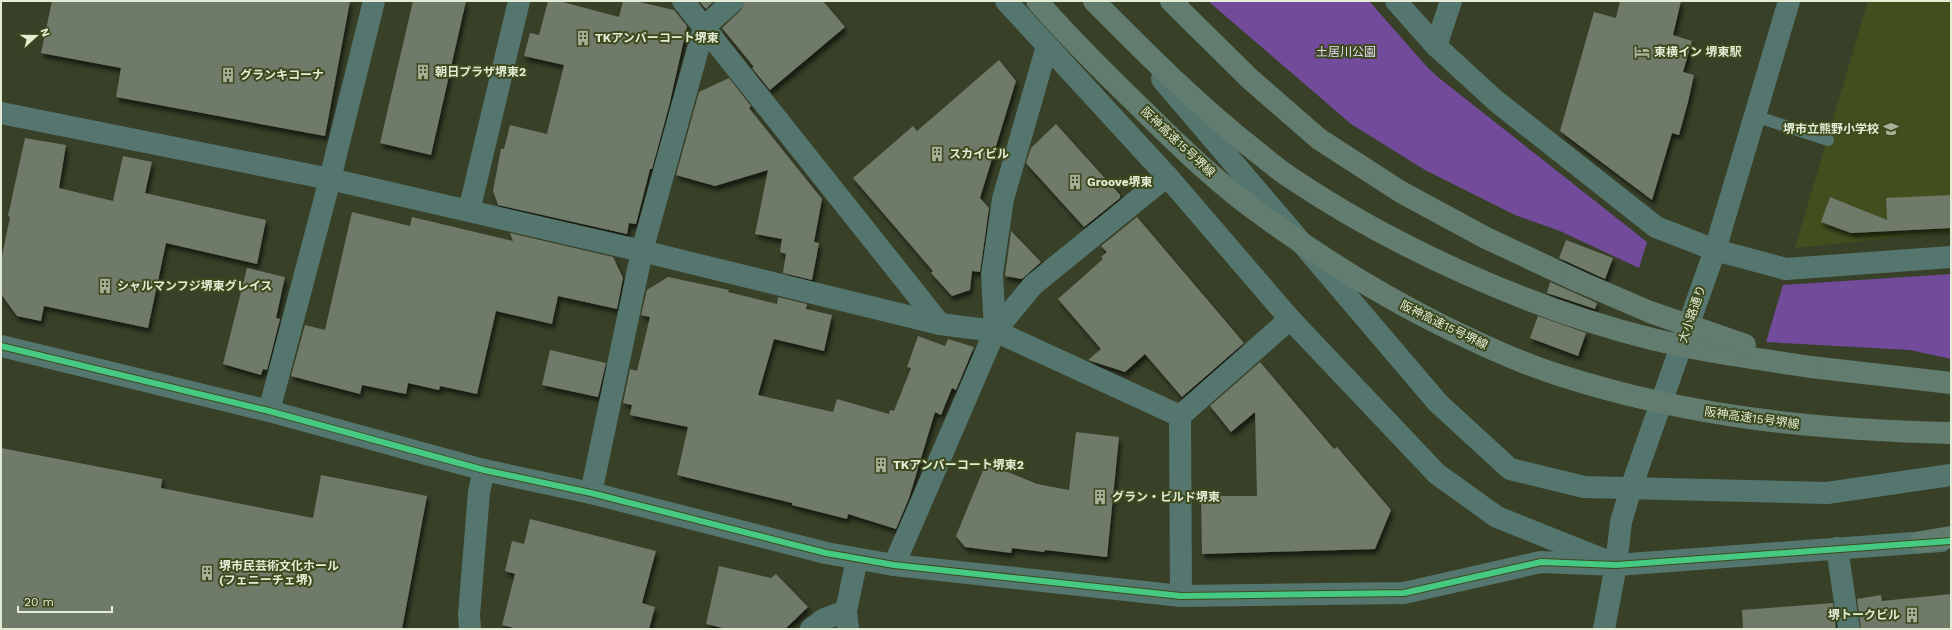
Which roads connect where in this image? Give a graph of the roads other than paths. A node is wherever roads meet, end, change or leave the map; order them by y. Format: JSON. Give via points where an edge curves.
{"nodes":[{"id":1,"x":374,"y":1,"type":"edge"},
{"id":2,"x":519,"y":1,"type":"edge"},
{"id":3,"x":683,"y":1,"type":"edge"},
{"id":4,"x":734,"y":1,"type":"edge"},
{"id":5,"x":1006,"y":1,"type":"edge"},
{"id":6,"x":1037,"y":1,"type":"edge"},
{"id":7,"x":1096,"y":1,"type":"edge"},
{"id":8,"x":1171,"y":1,"type":"edge"},
{"id":9,"x":1396,"y":1,"type":"edge"},
{"id":10,"x":1451,"y":1,"type":"edge"},
{"id":11,"x":1789,"y":1,"type":"edge"},
{"id":12,"x":704,"y":27,"type":"junction"},
{"id":13,"x":1047,"y":46,"type":"junction"},
{"id":14,"x":1436,"y":46,"type":"junction"},
{"id":15,"x":1,"y":113,"type":"edge"},
{"id":16,"x":1755,"y":116,"type":"junction"},
{"id":17,"x":1828,"y":140,"type":"dead end"},
{"id":18,"x":1167,"y":176,"type":"junction"},
{"id":19,"x":330,"y":179,"type":"junction"},
{"id":20,"x":469,"y":211,"type":"junction"},
{"id":21,"x":642,"y":250,"type":"junction"},
{"id":22,"x":1715,"y":250,"type":"junction"},
{"id":23,"x":1951,"y":257,"type":"edge"},
{"id":24,"x":1290,"y":319,"type":"junction"},
{"id":25,"x":940,"y":324,"type":"junction"},
{"id":26,"x":995,"y":331,"type":"junction"},
{"id":27,"x":1,"y":346,"type":"edge"},
{"id":28,"x":1811,"y":368,"type":"junction"},
{"id":29,"x":1951,"y":383,"type":"edge"},
{"id":30,"x":269,"y":411,"type":"junction"},
{"id":31,"x":1180,"y":416,"type":"junction"},
{"id":32,"x":1951,"y":433,"type":"edge"},
{"id":33,"x":484,"y":470,"type":"junction"},
{"id":34,"x":1951,"y":475,"type":"edge"},
{"id":35,"x":1631,"y":488,"type":"junction"},
{"id":36,"x":591,"y":492,"type":"junction"},
{"id":37,"x":1951,"y":537,"type":"edge"},
{"id":38,"x":1951,"y":541,"type":"edge"},
{"id":39,"x":1921,"y":542,"type":"junction"},
{"id":40,"x":1837,"y":548,"type":"junction"},
{"id":41,"x":857,"y":559,"type":"junction"},
{"id":42,"x":894,"y":565,"type":"junction"},
{"id":43,"x":1616,"y":565,"type":"junction"},
{"id":44,"x":1181,"y":596,"type":"junction"},
{"id":45,"x":847,"y":620,"type":"edge"},
{"id":46,"x":470,"y":629,"type":"edge"},
{"id":47,"x":811,"y":629,"type":"edge"},
{"id":48,"x":1604,"y":629,"type":"edge"},
{"id":49,"x":1849,"y":629,"type":"edge"}],
"edges":[{"from":1,"to":19,"type":"street"},
{"from":2,"to":20,"type":"street"},
{"from":3,"to":12,"type":"street"},
{"from":4,"to":12,"type":"street"},
{"from":5,"to":13,"type":"street"},
{"from":6,"to":32,"type":"highway","name":"阪神高速15号堺線","bridge":true,"via":[[1114,82],[1189,154],[1260,214],[1404,306],[1480,344],[1560,376],[1642,399],[1726,416],[1810,426]]},
{"from":7,"to":28,"type":"highway","bridge":true,"via":[[1142,50],[1216,120],[1290,178],[1376,229],[1471,276],[1566,312],[1652,339]]},
{"from":7,"to":35,"type":"street","via":[[1438,403],[1510,469],[1584,487]]},
{"from":8,"to":28,"type":"highway","bridge":true,"via":[[1249,78],[1319,139],[1400,192],[1486,238],[1650,312]]},
{"from":9,"to":14,"type":"street"},
{"from":10,"to":14,"type":"street"},
{"from":11,"to":16,"type":"street","name":"大小路通り"},
{"from":12,"to":21,"type":"street"},
{"from":12,"to":25,"type":"street"},
{"from":13,"to":18,"type":"street"},
{"from":13,"to":26,"type":"street","via":[[1003,199],[992,274]]},
{"from":14,"to":22,"type":"street","via":[[1496,101],[1656,227]]},
{"from":15,"to":19,"type":"street"},
{"from":16,"to":17,"type":"lane"},
{"from":16,"to":22,"type":"street","name":"大小路通り"},
{"from":18,"to":24,"type":"street"},
{"from":18,"to":26,"type":"street","via":[[1033,285]]},
{"from":19,"to":20,"type":"street"},
{"from":19,"to":30,"type":"street"},
{"from":20,"to":21,"type":"street"},
{"from":21,"to":25,"type":"street"},
{"from":21,"to":36,"type":"street"},
{"from":22,"to":23,"type":"street","via":[[1786,269]]},
{"from":22,"to":35,"type":"street","name":"大小路通り"},
{"from":24,"to":31,"type":"street"},
{"from":24,"to":43,"type":"street","via":[[1437,474],[1498,517]]},
{"from":25,"to":26,"type":"street"},
{"from":26,"to":31,"type":"street"},
{"from":26,"to":42,"type":"street"},
{"from":27,"to":30,"type":"street"},
{"from":28,"to":29,"type":"highway"},
{"from":30,"to":33,"type":"street"},
{"from":31,"to":44,"type":"street"},
{"from":33,"to":36,"type":"street"},
{"from":33,"to":46,"type":"street","via":[[478,500]]},
{"from":34,"to":35,"type":"street","via":[[1827,493]]},
{"from":35,"to":43,"type":"street","name":"大小路通り","via":[[1621,522]]},
{"from":36,"to":41,"type":"street"},
{"from":37,"to":39,"type":"highway"},
{"from":38,"to":39,"type":"street"},
{"from":39,"to":40,"type":"street"},
{"from":40,"to":43,"type":"street"},
{"from":40,"to":49,"type":"street"},
{"from":41,"to":42,"type":"street"},
{"from":41,"to":45,"type":"street"},
{"from":42,"to":44,"type":"street"},
{"from":43,"to":44,"type":"street","via":[[1541,562],[1404,593]]},
{"from":43,"to":48,"type":"street","name":"大小路通り"},
{"from":45,"to":47,"type":"street","via":[[824,619]]}]}
